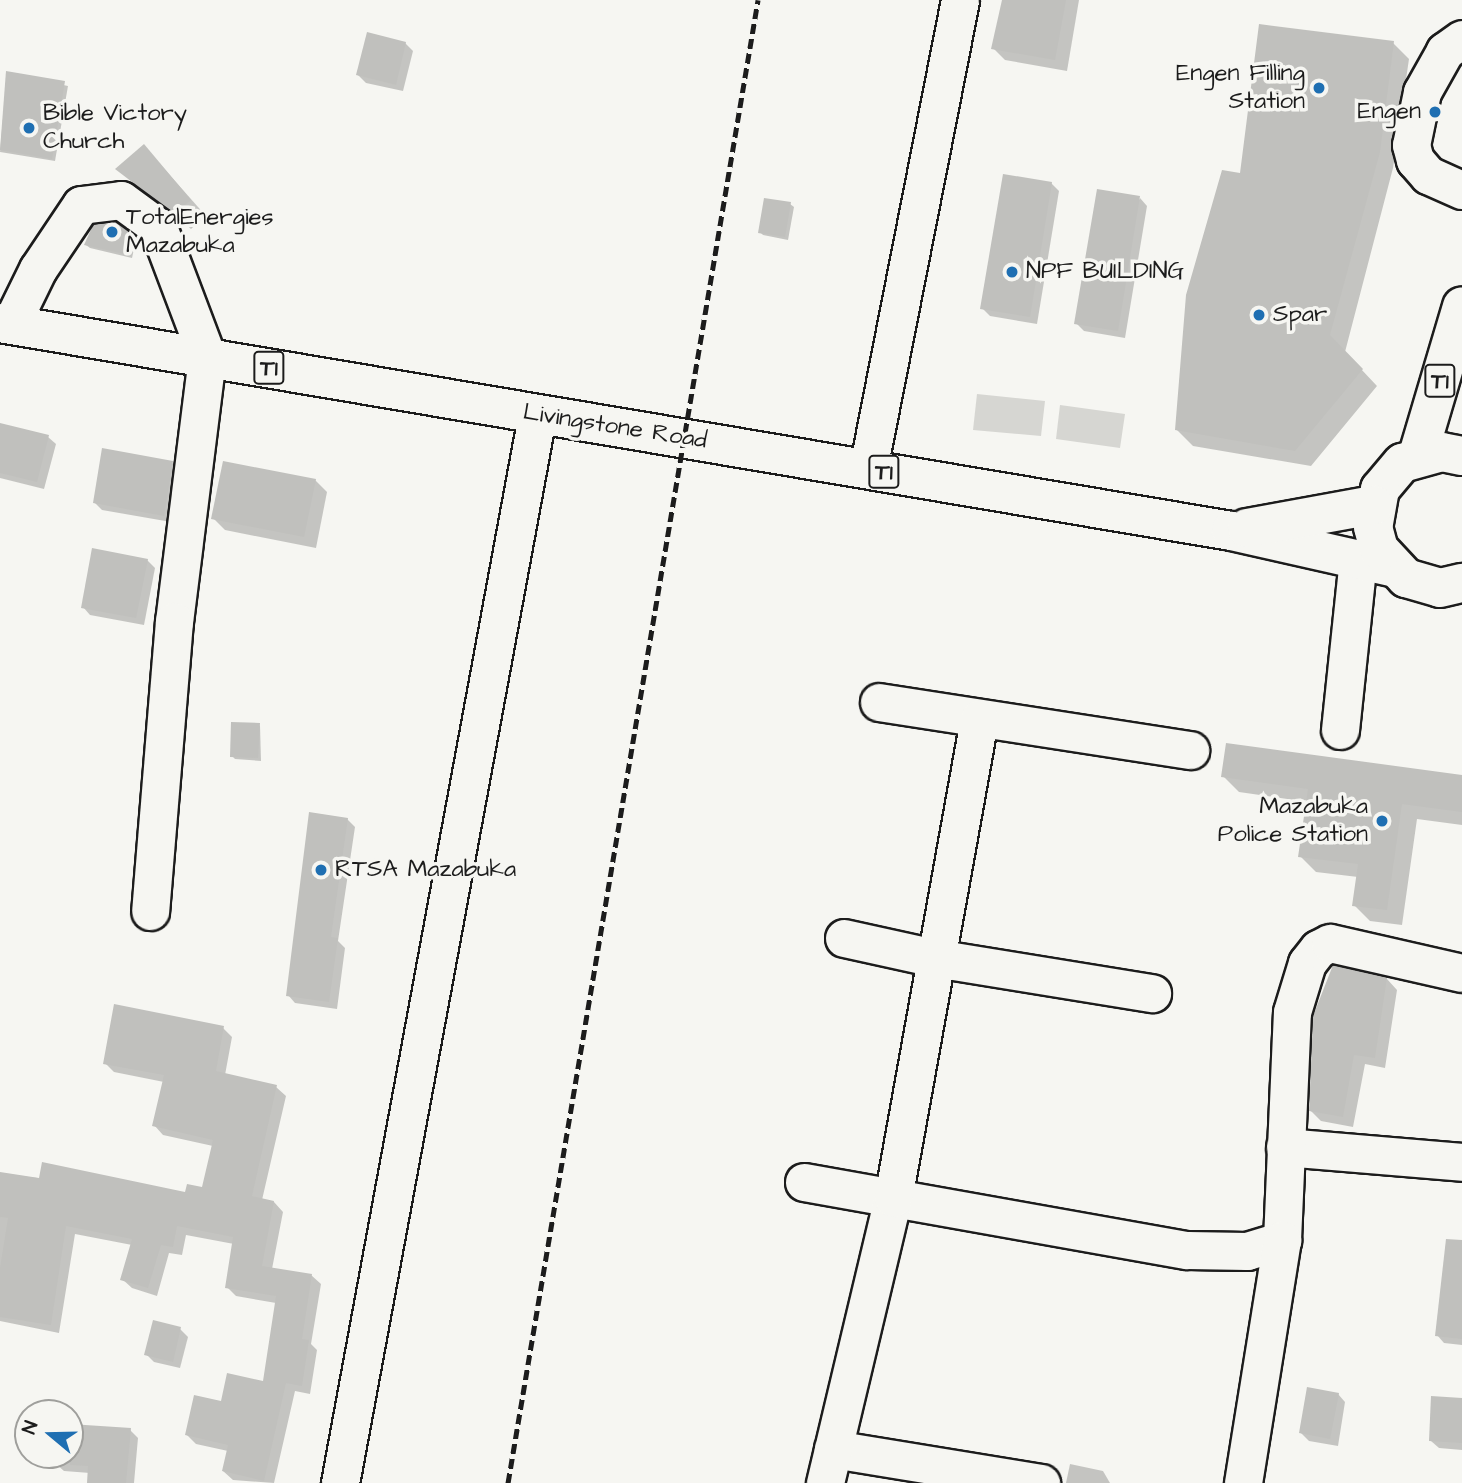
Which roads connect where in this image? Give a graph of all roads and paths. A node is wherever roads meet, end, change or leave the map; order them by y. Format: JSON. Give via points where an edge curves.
{"nodes":[{"id":1,"x":960,"y":0,"type":"edge"},
{"id":2,"x":1462,"y":39,"type":"edge"},
{"id":3,"x":1462,"y":190,"type":"edge"},
{"id":4,"x":1462,"y":306,"type":"edge"},
{"id":5,"x":5,"y":323,"type":"edge"},
{"id":6,"x":206,"y":357,"type":"junction"},
{"id":7,"x":537,"y":415,"type":"junction"},
{"id":8,"x":1418,"y":455,"type":"junction"},
{"id":9,"x":1462,"y":456,"type":"edge"},
{"id":10,"x":868,"y":469,"type":"junction"},
{"id":11,"x":1374,"y":505,"type":"junction"},
{"id":12,"x":1231,"y":531,"type":"junction"},
{"id":13,"x":1375,"y":563,"type":"junction"},
{"id":14,"x":1460,"y":584,"type":"edge"},
{"id":15,"x":879,"y":702,"type":"dead end"},
{"id":16,"x":979,"y":719,"type":"junction"},
{"id":17,"x":1340,"y":730,"type":"dead end"},
{"id":18,"x":1190,"y":750,"type":"dead end"},
{"id":19,"x":150,"y":911,"type":"dead end"},
{"id":20,"x":844,"y":939,"type":"dead end"},
{"id":21,"x":935,"y":958,"type":"junction"},
{"id":22,"x":1462,"y":973,"type":"edge"},
{"id":23,"x":1152,"y":992,"type":"dead end"},
{"id":24,"x":1285,"y":1147,"type":"junction"},
{"id":25,"x":1462,"y":1162,"type":"edge"},
{"id":26,"x":804,"y":1182,"type":"dead end"},
{"id":27,"x":893,"y":1198,"type":"junction"},
{"id":28,"x":1282,"y":1240,"type":"junction"},
{"id":29,"x":829,"y":1466,"type":"edge"},
{"id":30,"x":340,"y":1483,"type":"edge"},
{"id":31,"x":1041,"y":1483,"type":"edge"},
{"id":32,"x":1243,"y":1483,"type":"edge"}],
"edges":[{"from":1,"to":10,"type":"street"},
{"from":2,"to":3,"type":"street","via":[[1445,51],[1422,92],[1411,145],[1415,160],[1428,175]]},
{"from":4,"to":8,"type":"highway","number":"T1"},
{"from":5,"to":6,"type":"highway","name":"Livingstone Road","number":"T1"},
{"from":5,"to":6,"type":"street","via":[[81,205],[121,200],[158,226]]},
{"from":6,"to":7,"type":"highway","name":"Livingstone Road","number":"T1"},
{"from":6,"to":19,"type":"street","via":[[174,621]]},
{"from":7,"to":10,"type":"highway","name":"Livingstone Road","number":"T1"},
{"from":7,"to":30,"type":"street"},
{"from":8,"to":9,"type":"highway","via":[[1442,452]]},
{"from":8,"to":11,"type":"highway","via":[[1389,474]]},
{"from":10,"to":12,"type":"highway","name":"Livingstone Road","number":"T1"},
{"from":11,"to":12,"type":"highway","name":"Livingstone Road","number":"T1"},
{"from":11,"to":13,"type":"highway","via":[[1379,549]]},
{"from":12,"to":13,"type":"highway","name":"Livingstone Road","number":"T1"},
{"from":13,"to":14,"type":"highway","name":"Livingstone Road","number":"T1","via":[[1422,585]]},
{"from":13,"to":17,"type":"street"},
{"from":15,"to":16,"type":"street"},
{"from":16,"to":18,"type":"street"},
{"from":16,"to":21,"type":"street"},
{"from":20,"to":21,"type":"street"},
{"from":21,"to":23,"type":"street"},
{"from":21,"to":27,"type":"street"},
{"from":22,"to":24,"type":"street","via":[[1356,946],[1329,943],[1318,949],[1307,963],[1293,1012]]},
{"from":24,"to":25,"type":"street"},
{"from":24,"to":28,"type":"street"},
{"from":26,"to":27,"type":"street"},
{"from":27,"to":28,"type":"street","via":[[1187,1250],[1247,1251]]},
{"from":27,"to":29,"type":"street"},
{"from":28,"to":32,"type":"street"},
{"from":29,"to":31,"type":"street"}]}
